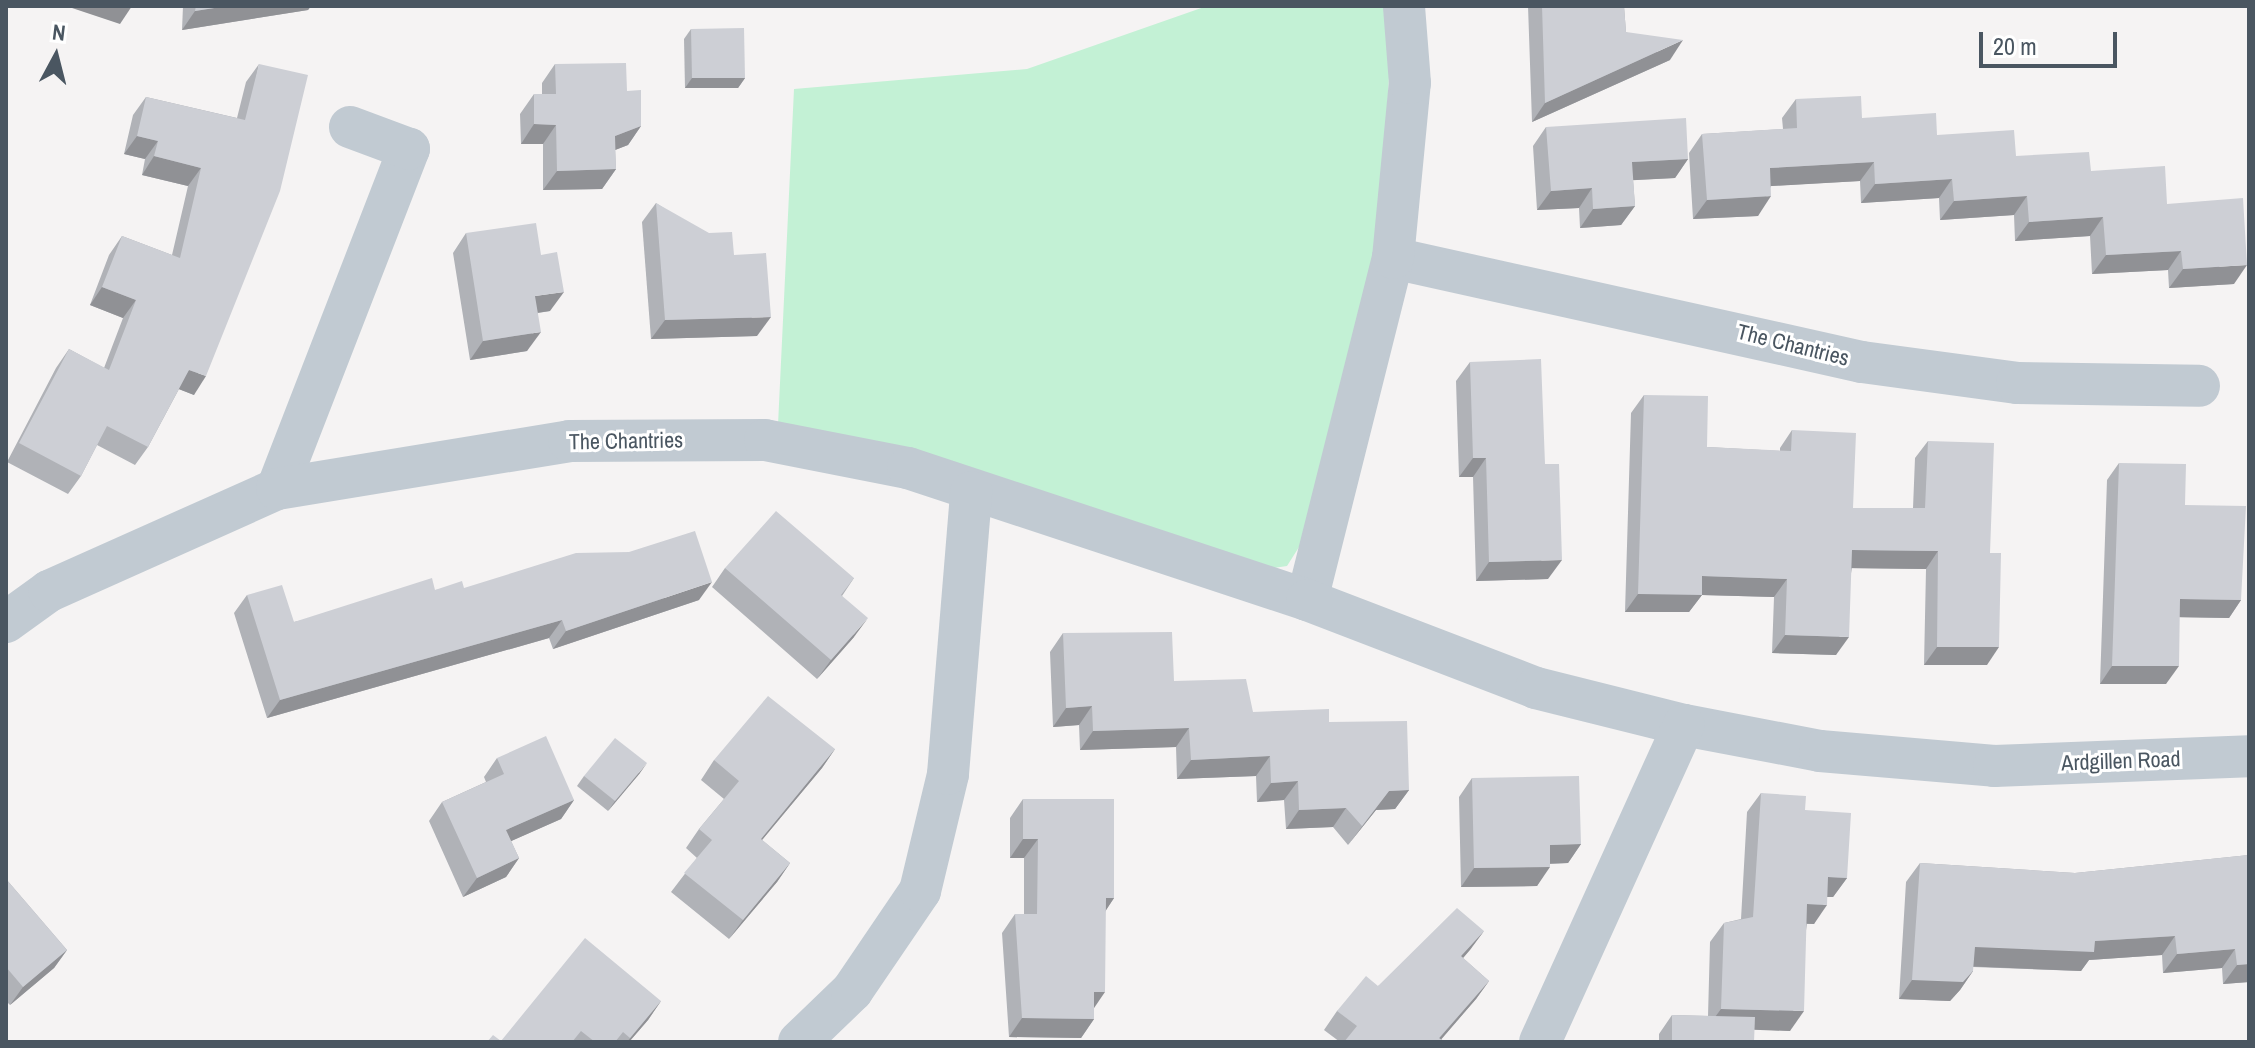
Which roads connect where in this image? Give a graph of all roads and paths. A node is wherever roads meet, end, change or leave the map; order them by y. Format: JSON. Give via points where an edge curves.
{"nodes":[{"id":1,"x":1404,"y":6,"type":"edge"},
{"id":2,"x":350,"y":127,"type":"dead end"},
{"id":3,"x":1393,"y":258,"type":"junction"},
{"id":4,"x":2199,"y":386,"type":"dead end"},
{"id":5,"x":277,"y":489,"type":"junction"},
{"id":6,"x":971,"y":492,"type":"junction"},
{"id":7,"x":1307,"y":600,"type":"junction"},
{"id":8,"x":6,"y":622,"type":"edge"},
{"id":9,"x":1684,"y":725,"type":"junction"},
{"id":10,"x":2249,"y":756,"type":"edge"},
{"id":11,"x":1994,"y":766,"type":"joint"},
{"id":12,"x":799,"y":1042,"type":"edge"},
{"id":13,"x":1540,"y":1042,"type":"edge"}],
"edges":[{"from":1,"to":3,"type":"street","via":[[1410,83]]},
{"from":2,"to":5,"type":"street","via":[[409,149]]},
{"from":3,"to":4,"type":"street","name":"The Chantries","via":[[1862,362],[2017,383]]},
{"from":3,"to":7,"type":"street"},
{"from":5,"to":6,"type":"street","name":"The Chantries","via":[[569,441],[765,440],[908,468]]},
{"from":5,"to":8,"type":"street","name":"The Chantries","via":[[49,591]]},
{"from":6,"to":7,"type":"street","name":"The Chantries"},
{"from":6,"to":12,"type":"street","via":[[948,774],[920,891],[852,991]]},
{"from":7,"to":9,"type":"street","name":"The Chantries","via":[[1536,688]]},
{"from":9,"to":11,"type":"street","name":"The Chantries","via":[[1820,751]]},
{"from":9,"to":13,"type":"street"},
{"from":10,"to":11,"type":"street","name":"Ardgillen Road"}]}
